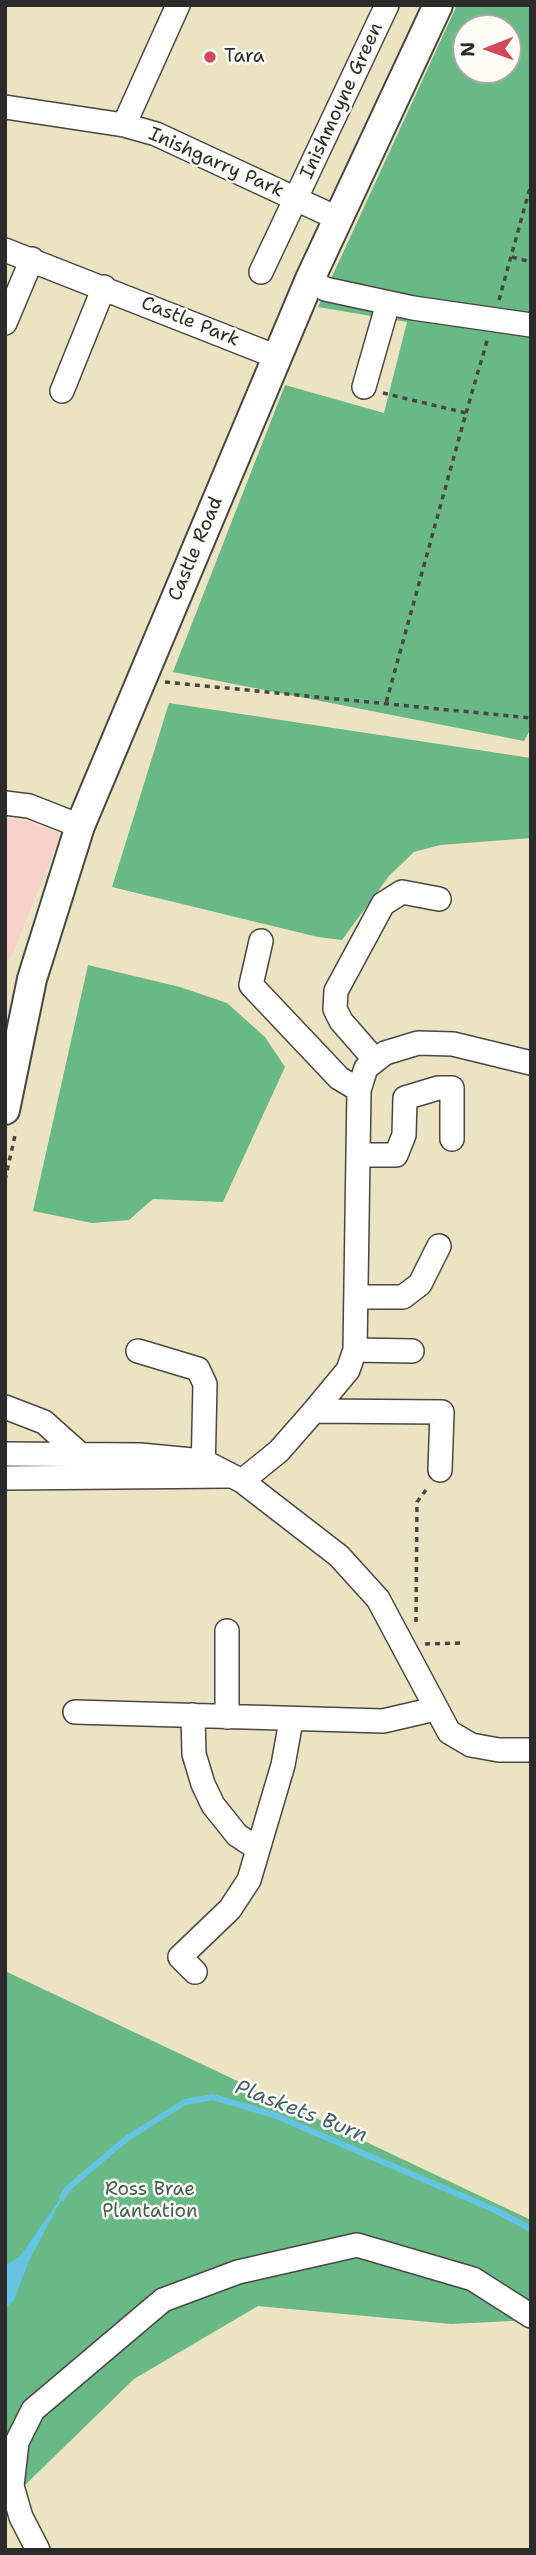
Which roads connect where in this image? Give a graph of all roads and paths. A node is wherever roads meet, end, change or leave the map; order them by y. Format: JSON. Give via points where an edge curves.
{"nodes":[{"id":1,"x":178,"y":5,"type":"edge"},
{"id":2,"x":387,"y":5,"type":"edge"},
{"id":3,"x":438,"y":5,"type":"edge"},
{"id":4,"x":5,"y":107,"type":"edge"},
{"id":5,"x":124,"y":125,"type":"junction"},
{"id":6,"x":296,"y":198,"type":"junction"},
{"id":7,"x":339,"y":219,"type":"junction"},
{"id":8,"x":5,"y":250,"type":"edge"},
{"id":9,"x":512,"y":257,"type":"dead end"},
{"id":10,"x":32,"y":259,"type":"junction"},
{"id":11,"x":531,"y":262,"type":"edge"},
{"id":12,"x":261,"y":272,"type":"dead end"},
{"id":13,"x":310,"y":279,"type":"junction"},
{"id":14,"x":104,"y":287,"type":"junction"},
{"id":15,"x":388,"y":303,"type":"junction"},
{"id":16,"x":5,"y":323,"type":"edge"},
{"id":17,"x":531,"y":325,"type":"edge"},
{"id":18,"x":277,"y":357,"type":"junction"},
{"id":19,"x":364,"y":387,"type":"joint"},
{"id":20,"x":62,"y":391,"type":"dead end"},
{"id":21,"x":159,"y":681,"type":"dead end"},
{"id":22,"x":386,"y":703,"type":"junction"},
{"id":23,"x":531,"y":718,"type":"edge"},
{"id":24,"x":5,"y":803,"type":"edge"},
{"id":25,"x":80,"y":826,"type":"junction"},
{"id":26,"x":439,"y":900,"type":"dead end"},
{"id":27,"x":261,"y":941,"type":"dead end"},
{"id":28,"x":13,"y":1029,"type":"edge"},
{"id":29,"x":375,"y":1060,"type":"junction"},
{"id":30,"x":531,"y":1063,"type":"edge"},
{"id":31,"x":359,"y":1090,"type":"junction"},
{"id":32,"x":5,"y":1110,"type":"edge"},
{"id":33,"x":452,"y":1139,"type":"dead end"},
{"id":34,"x":358,"y":1155,"type":"junction"},
{"id":35,"x":439,"y":1246,"type":"dead end"},
{"id":36,"x":357,"y":1297,"type":"junction"},
{"id":37,"x":355,"y":1350,"type":"junction"},
{"id":38,"x":138,"y":1351,"type":"dead end"},
{"id":39,"x":412,"y":1351,"type":"dead end"},
{"id":40,"x":5,"y":1407,"type":"edge"},
{"id":41,"x":314,"y":1411,"type":"junction"},
{"id":42,"x":5,"y":1454,"type":"edge"},
{"id":43,"x":81,"y":1455,"type":"junction"},
{"id":44,"x":203,"y":1469,"type":"junction"},
{"id":45,"x":440,"y":1470,"type":"joint"},
{"id":46,"x":5,"y":1478,"type":"edge"},
{"id":47,"x":235,"y":1478,"type":"junction"},
{"id":48,"x":227,"y":1631,"type":"dead end"},
{"id":49,"x":461,"y":1643,"type":"dead end"},
{"id":50,"x":412,"y":1651,"type":"junction"},
{"id":51,"x":435,"y":1709,"type":"junction"},
{"id":52,"x":75,"y":1713,"type":"dead end"},
{"id":53,"x":193,"y":1715,"type":"junction"},
{"id":54,"x":227,"y":1717,"type":"junction"},
{"id":55,"x":291,"y":1721,"type":"junction"},
{"id":56,"x":531,"y":1750,"type":"edge"},
{"id":57,"x":258,"y":1849,"type":"junction"},
{"id":58,"x":195,"y":1972,"type":"dead end"},
{"id":59,"x":531,"y":2316,"type":"edge"},
{"id":60,"x":38,"y":2550,"type":"edge"}],
"edges":[{"from":1,"to":5,"type":"street"},
{"from":2,"to":6,"type":"street","name":"Inishmoyne Green"},
{"from":3,"to":7,"type":"main road","name":"Castle Road"},
{"from":4,"to":5,"type":"street","name":"Inishgarry Park"},
{"from":5,"to":6,"type":"street","name":"Inishgarry Park","via":[[156,134]]},
{"from":6,"to":7,"type":"street","name":"Inishgarry Park"},
{"from":6,"to":12,"type":"street","name":"Inishmoyne Green"},
{"from":7,"to":13,"type":"main road","name":"Castle Road"},
{"from":8,"to":10,"type":"street","name":"Castle Park"},
{"from":9,"to":11,"type":"path"},
{"from":10,"to":14,"type":"street","name":"Castle Park"},
{"from":10,"to":16,"type":"street"},
{"from":13,"to":15,"type":"street","via":[[325,289]]},
{"from":13,"to":18,"type":"main road","name":"Castle Road"},
{"from":14,"to":18,"type":"street","name":"Castle Park"},
{"from":14,"to":20,"type":"street"},
{"from":15,"to":17,"type":"street"},
{"from":15,"to":19,"type":"street"},
{"from":18,"to":25,"type":"main road","name":"Castle Road"},
{"from":19,"to":22,"type":"path","via":[[466,413]]},
{"from":21,"to":22,"type":"path"},
{"from":22,"to":23,"type":"path"},
{"from":24,"to":25,"type":"street","via":[[29,806]]},
{"from":25,"to":28,"type":"main road","name":"Castle Road"},
{"from":26,"to":29,"type":"street","via":[[402,892],[383,904],[336,991],[335,1009],[341,1021]]},
{"from":27,"to":31,"type":"street","via":[[251,985],[339,1078]]},
{"from":28,"to":32,"type":"main road","name":"Castle Road"},
{"from":29,"to":30,"type":"street","via":[[398,1047],[437,1043]]},
{"from":29,"to":31,"type":"street","via":[[366,1068]]},
{"from":31,"to":34,"type":"street"},
{"from":33,"to":34,"type":"street","via":[[452,1088],[438,1088],[405,1098],[404,1135],[396,1155]]},
{"from":34,"to":36,"type":"street"},
{"from":35,"to":36,"type":"street","via":[[420,1284],[403,1297]]},
{"from":36,"to":37,"type":"street"},
{"from":37,"to":39,"type":"street"},
{"from":37,"to":41,"type":"street","via":[[348,1370]]},
{"from":38,"to":44,"type":"street","via":[[198,1370],[205,1384]]},
{"from":40,"to":43,"type":"street","via":[[44,1422]]},
{"from":41,"to":45,"type":"street","via":[[442,1412]]},
{"from":41,"to":47,"type":"street","via":[[279,1451]]},
{"from":42,"to":43,"type":"street"},
{"from":43,"to":44,"type":"street","via":[[140,1455]]},
{"from":44,"to":46,"type":"street"},
{"from":44,"to":47,"type":"street"},
{"from":45,"to":50,"type":"path","via":[[417,1502]]},
{"from":47,"to":50,"type":"street","via":[[357,1574]]},
{"from":48,"to":54,"type":"street"},
{"from":49,"to":50,"type":"path"},
{"from":50,"to":51,"type":"street"},
{"from":51,"to":55,"type":"street","via":[[383,1721]]},
{"from":51,"to":56,"type":"street","via":[[449,1732],[471,1745]]},
{"from":52,"to":53,"type":"street"},
{"from":53,"to":54,"type":"street"},
{"from":53,"to":57,"type":"street","via":[[193,1746],[213,1805],[237,1835]]},
{"from":54,"to":55,"type":"street"},
{"from":55,"to":57,"type":"street"},
{"from":57,"to":58,"type":"street","via":[[249,1880],[230,1909],[180,1957]]},
{"from":59,"to":60,"type":"street","via":[[473,2279],[357,2245],[239,2272],[163,2300],[33,2410],[16,2442],[12,2486]]}]}
